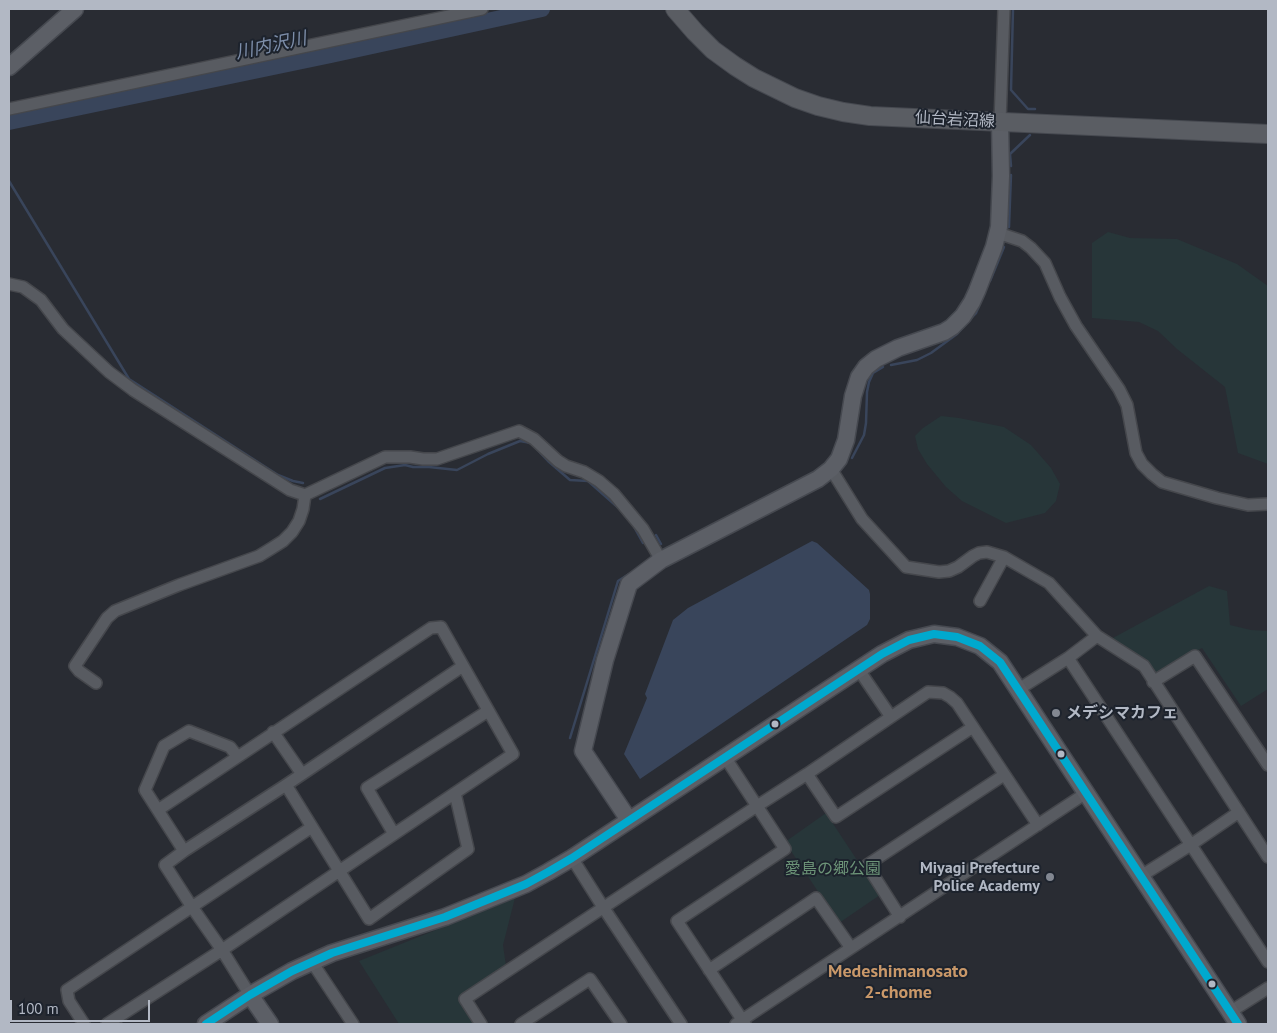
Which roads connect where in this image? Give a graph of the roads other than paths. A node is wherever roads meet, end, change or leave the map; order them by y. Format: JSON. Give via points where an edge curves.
{"nodes":[{"id":1,"x":75,"y":9,"type":"edge"},
{"id":2,"x":482,"y":9,"type":"edge"},
{"id":3,"x":675,"y":9,"type":"edge"},
{"id":4,"x":1004,"y":9,"type":"edge"},
{"id":5,"x":9,"y":67,"type":"edge"},
{"id":6,"x":9,"y":109,"type":"edge"},
{"id":7,"x":1000,"y":122,"type":"junction"},
{"id":8,"x":1268,"y":134,"type":"edge"},
{"id":9,"x":998,"y":233,"type":"junction"},
{"id":10,"x":9,"y":284,"type":"edge"},
{"id":11,"x":831,"y":469,"type":"junction"},
{"id":12,"x":305,"y":495,"type":"junction"},
{"id":13,"x":1268,"y":504,"type":"edge"},
{"id":14,"x":1004,"y":557,"type":"junction"},
{"id":15,"x":661,"y":560,"type":"junction"},
{"id":16,"x":980,"y":600,"type":"dead end"},
{"id":17,"x":1097,"y":636,"type":"junction"},
{"id":18,"x":1068,"y":658,"type":"junction"},
{"id":19,"x":463,"y":666,"type":"junction"},
{"id":20,"x":859,"y":670,"type":"junction"},
{"id":21,"x":1153,"y":682,"type":"junction"},
{"id":22,"x":96,"y":683,"type":"dead end"},
{"id":23,"x":1018,"y":689,"type":"junction"},
{"id":24,"x":488,"y":711,"type":"junction"},
{"id":25,"x":891,"y":717,"type":"junction"},
{"id":26,"x":973,"y":727,"type":"junction"},
{"id":27,"x":273,"y":732,"type":"junction"},
{"id":28,"x":237,"y":756,"type":"junction"},
{"id":29,"x":725,"y":757,"type":"junction"},
{"id":30,"x":1268,"y":765,"type":"edge"},
{"id":31,"x":302,"y":774,"type":"junction"},
{"id":32,"x":807,"y":774,"type":"junction"},
{"id":33,"x":1004,"y":775,"type":"junction"},
{"id":34,"x":286,"y":785,"type":"junction"},
{"id":35,"x":455,"y":793,"type":"junction"},
{"id":36,"x":1086,"y":793,"type":"junction"},
{"id":37,"x":757,"y":806,"type":"junction"},
{"id":38,"x":158,"y":810,"type":"junction"},
{"id":39,"x":1238,"y":812,"type":"junction"},
{"id":40,"x":629,"y":820,"type":"junction"},
{"id":41,"x":1038,"y":825,"type":"junction"},
{"id":42,"x":312,"y":827,"type":"junction"},
{"id":43,"x":394,"y":834,"type":"junction"},
{"id":44,"x":1192,"y":844,"type":"junction"},
{"id":45,"x":184,"y":850,"type":"junction"},
{"id":46,"x":1268,"y":857,"type":"edge"},
{"id":47,"x":572,"y":858,"type":"junction"},
{"id":48,"x":339,"y":871,"type":"junction"},
{"id":49,"x":1141,"y":876,"type":"junction"},
{"id":50,"x":192,"y":907,"type":"junction"},
{"id":51,"x":603,"y":907,"type":"junction"},
{"id":52,"x":900,"y":917,"type":"junction"},
{"id":53,"x":851,"y":948,"type":"junction"},
{"id":54,"x":222,"y":950,"type":"junction"},
{"id":55,"x":312,"y":962,"type":"junction"},
{"id":56,"x":1268,"y":962,"type":"edge"},
{"id":57,"x":709,"y":970,"type":"junction"},
{"id":58,"x":1268,"y":988,"type":"edge"},
{"id":59,"x":250,"y":995,"type":"junction"},
{"id":60,"x":1234,"y":1018,"type":"edge"},
{"id":61,"x":741,"y":1023,"type":"edge"},
{"id":62,"x":84,"y":1024,"type":"edge"},
{"id":63,"x":107,"y":1024,"type":"edge"},
{"id":64,"x":206,"y":1024,"type":"edge"},
{"id":65,"x":270,"y":1024,"type":"edge"},
{"id":66,"x":353,"y":1024,"type":"edge"},
{"id":67,"x":480,"y":1024,"type":"edge"},
{"id":68,"x":522,"y":1024,"type":"edge"},
{"id":69,"x":621,"y":1024,"type":"edge"},
{"id":70,"x":681,"y":1024,"type":"edge"}],
"edges":[{"from":1,"to":5,"type":"street"},
{"from":2,"to":6,"type":"street"},
{"from":3,"to":7,"type":"main road","name":"仙台岩沼線","via":[[713,50],[734,66],[805,102],[870,116]]},
{"from":4,"to":7,"type":"street"},
{"from":7,"to":8,"type":"main road","name":"仙台岩沼線"},
{"from":7,"to":9,"type":"street"},
{"from":9,"to":11,"type":"street","via":[[972,302],[958,322],[944,332],[883,355],[866,367],[853,396],[846,440],[839,459]]},
{"from":9,"to":13,"type":"street","via":[[1022,241],[1045,263],[1076,326],[1127,405],[1136,453],[1142,464],[1162,482],[1248,505]]},
{"from":10,"to":12,"type":"street","via":[[23,287],[41,300],[63,328],[133,390],[290,490]]},
{"from":11,"to":14,"type":"street","via":[[862,519],[906,567],[949,571],[979,553]]},
{"from":11,"to":15,"type":"street","via":[[818,479]]},
{"from":12,"to":15,"type":"street","via":[[384,457],[437,460],[519,431],[534,439],[558,461],[584,472],[614,494],[642,529]]},
{"from":12,"to":22,"type":"street","via":[[300,521],[283,541],[272,548],[128,604],[107,618],[75,666]]},
{"from":14,"to":16,"type":"street"},
{"from":14,"to":17,"type":"street","via":[[1048,583]]},
{"from":15,"to":40,"type":"street","via":[[629,584],[605,660],[583,751]]},
{"from":17,"to":18,"type":"street"},
{"from":17,"to":21,"type":"street","via":[[1144,666]]},
{"from":18,"to":23,"type":"street"},
{"from":18,"to":44,"type":"street"},
{"from":19,"to":24,"type":"street"},
{"from":19,"to":27,"type":"street","via":[[441,627],[431,628]]},
{"from":19,"to":31,"type":"street"},
{"from":20,"to":23,"type":"street","via":[[909,640],[934,634],[957,636],[980,646],[1000,662]]},
{"from":20,"to":25,"type":"street"},
{"from":20,"to":29,"type":"street"},
{"from":21,"to":30,"type":"street","via":[[1196,656]]},
{"from":21,"to":39,"type":"street"},
{"from":23,"to":36,"type":"street"},
{"from":24,"to":35,"type":"street","via":[[513,754]]},
{"from":24,"to":43,"type":"street","via":[[366,788]]},
{"from":25,"to":26,"type":"street","via":[[928,692],[936,692],[957,703]]},
{"from":25,"to":32,"type":"street"},
{"from":26,"to":32,"type":"street","via":[[836,817]]},
{"from":26,"to":33,"type":"street"},
{"from":27,"to":28,"type":"street"},
{"from":27,"to":31,"type":"street"},
{"from":28,"to":38,"type":"street"},
{"from":28,"to":38,"type":"street","via":[[230,748],[189,731],[164,746],[145,790]]},
{"from":29,"to":37,"type":"street"},
{"from":29,"to":40,"type":"street"},
{"from":31,"to":34,"type":"street"},
{"from":32,"to":37,"type":"street"},
{"from":33,"to":41,"type":"street"},
{"from":33,"to":52,"type":"street","via":[[867,866]]},
{"from":34,"to":42,"type":"street"},
{"from":34,"to":45,"type":"street"},
{"from":35,"to":43,"type":"street"},
{"from":35,"to":48,"type":"street","via":[[468,849],[369,919]]},
{"from":36,"to":41,"type":"street"},
{"from":36,"to":49,"type":"street"},
{"from":37,"to":51,"type":"street"},
{"from":37,"to":57,"type":"street","via":[[785,849],[677,922]]},
{"from":38,"to":45,"type":"street"},
{"from":39,"to":44,"type":"street"},
{"from":39,"to":46,"type":"street"},
{"from":40,"to":47,"type":"street"},
{"from":41,"to":52,"type":"street"},
{"from":42,"to":48,"type":"street"},
{"from":42,"to":50,"type":"street"},
{"from":43,"to":48,"type":"street"},
{"from":44,"to":49,"type":"street"},
{"from":44,"to":56,"type":"street"},
{"from":45,"to":50,"type":"street","via":[[165,865]]},
{"from":47,"to":51,"type":"street"},
{"from":47,"to":55,"type":"street","via":[[526,884],[445,917]]},
{"from":48,"to":54,"type":"street"},
{"from":49,"to":60,"type":"street"},
{"from":50,"to":54,"type":"street"},
{"from":50,"to":62,"type":"street","via":[[67,990],[69,1001]]},
{"from":51,"to":67,"type":"street","via":[[465,999]]},
{"from":51,"to":70,"type":"street"},
{"from":52,"to":53,"type":"street"},
{"from":53,"to":57,"type":"street","via":[[816,898]]},
{"from":53,"to":61,"type":"street"},
{"from":54,"to":59,"type":"street"},
{"from":54,"to":63,"type":"street"},
{"from":55,"to":59,"type":"street"},
{"from":55,"to":66,"type":"street"},
{"from":57,"to":61,"type":"street"},
{"from":58,"to":60,"type":"street"},
{"from":59,"to":64,"type":"street"},
{"from":59,"to":65,"type":"street"},
{"from":68,"to":69,"type":"street","via":[[590,979]]}]}
